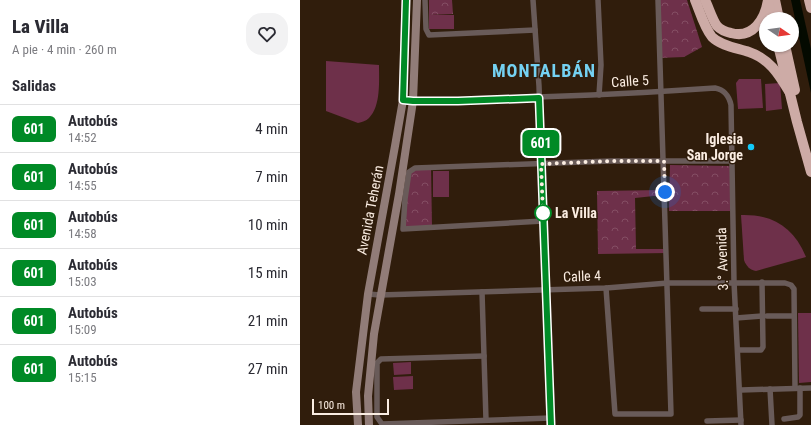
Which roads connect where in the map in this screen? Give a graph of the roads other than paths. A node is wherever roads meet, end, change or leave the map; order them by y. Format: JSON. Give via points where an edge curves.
{"nodes":[{"id":1,"x":406,"y":0,"type":"edge"},
{"id":2,"x":417,"y":0,"type":"edge"},
{"id":3,"x":425,"y":0,"type":"edge"},
{"id":4,"x":533,"y":0,"type":"edge"},
{"id":5,"x":598,"y":0,"type":"edge"},
{"id":6,"x":658,"y":0,"type":"edge"},
{"id":7,"x":695,"y":0,"type":"edge"},
{"id":8,"x":705,"y":0,"type":"edge"},
{"id":9,"x":770,"y":0,"type":"edge"},
{"id":10,"x":809,"y":0,"type":"edge"},
{"id":11,"x":811,"y":8,"type":"edge"},
{"id":12,"x":771,"y":12,"type":"edge"},
{"id":13,"x":776,"y":12,"type":"edge"},
{"id":14,"x":535,"y":30,"type":"junction"},
{"id":15,"x":780,"y":52,"type":"edge"},
{"id":16,"x":787,"y":52,"type":"edge"},
{"id":17,"x":661,"y":91,"type":"junction"},
{"id":18,"x":726,"y":93,"type":"joint"},
{"id":19,"x":790,"y":93,"type":"junction"},
{"id":20,"x":599,"y":95,"type":"junction"},
{"id":21,"x":539,"y":98,"type":"junction"},
{"id":22,"x":403,"y":100,"type":"junction"},
{"id":23,"x":413,"y":101,"type":"junction"},
{"id":24,"x":811,"y":160,"type":"edge"},
{"id":25,"x":664,"y":161,"type":"junction"},
{"id":26,"x":732,"y":162,"type":"junction"},
{"id":27,"x":541,"y":164,"type":"junction"},
{"id":28,"x":811,"y":172,"type":"edge"},
{"id":29,"x":544,"y":221,"type":"junction"},
{"id":30,"x":734,"y":282,"type":"junction"},
{"id":31,"x":762,"y":282,"type":"junction"},
{"id":32,"x":668,"y":283,"type":"junction"},
{"id":33,"x":606,"y":288,"type":"junction"},
{"id":34,"x":546,"y":290,"type":"junction"},
{"id":35,"x":482,"y":292,"type":"junction"},
{"id":36,"x":368,"y":294,"type":"junction"},
{"id":37,"x":380,"y":295,"type":"junction"},
{"id":38,"x":702,"y":309,"type":"dead end"},
{"id":39,"x":736,"y":309,"type":"junction"},
{"id":40,"x":765,"y":316,"type":"junction"},
{"id":41,"x":794,"y":316,"type":"junction"},
{"id":42,"x":736,"y":318,"type":"junction"},
{"id":43,"x":738,"y":350,"type":"junction"},
{"id":44,"x":484,"y":356,"type":"junction"},
{"id":45,"x":798,"y":388,"type":"junction"},
{"id":46,"x":811,"y":388,"type":"edge"},
{"id":47,"x":770,"y":389,"type":"junction"},
{"id":48,"x":740,"y":390,"type":"junction"},
{"id":49,"x":551,"y":418,"type":"junction"},
{"id":50,"x":784,"y":419,"type":"dead end"},
{"id":51,"x":486,"y":420,"type":"junction"},
{"id":52,"x":707,"y":421,"type":"dead end"},
{"id":53,"x":741,"y":423,"type":"edge"},
{"id":54,"x":358,"y":425,"type":"edge"},
{"id":55,"x":369,"y":425,"type":"edge"},
{"id":56,"x":551,"y":425,"type":"edge"},
{"id":57,"x":772,"y":425,"type":"edge"}],
"edges":[{"from":1,"to":22,"type":"main road","name":"Avenida Teherán"},
{"from":2,"to":23,"type":"main road","name":"Avenida Teherán"},
{"from":3,"to":14,"type":"street","via":[[426,29],[429,35]]},
{"from":4,"to":14,"type":"street"},
{"from":5,"to":20,"type":"street"},
{"from":6,"to":17,"type":"street"},
{"from":7,"to":19,"type":"highway","via":[[713,38],[768,62]]},
{"from":8,"to":9,"type":"highway","via":[[717,26],[725,31],[741,34],[749,32],[762,20]]},
{"from":9,"to":12,"type":"highway"},
{"from":9,"to":13,"type":"highway"},
{"from":10,"to":11,"type":"highway"},
{"from":14,"to":21,"type":"street"},
{"from":15,"to":19,"type":"highway"},
{"from":16,"to":24,"type":"highway"},
{"from":17,"to":18,"type":"street","name":"Calle 5","via":[[715,88]]},
{"from":17,"to":20,"type":"street","name":"Calle 5"},
{"from":17,"to":25,"type":"street"},
{"from":18,"to":26,"type":"street","name":"3.° Avenida","via":[[731,105]]},
{"from":19,"to":28,"type":"highway"},
{"from":20,"to":21,"type":"street","name":"Calle 5"},
{"from":21,"to":23,"type":"street","name":"Calle 5"},
{"from":21,"to":27,"type":"street"},
{"from":22,"to":23,"type":"street","name":"Calle 5"},
{"from":22,"to":36,"type":"main road","name":"Avenida Teherán"},
{"from":23,"to":37,"type":"main road","name":"Avenida Teherán"},
{"from":25,"to":26,"type":"street"},
{"from":25,"to":27,"type":"street"},
{"from":25,"to":32,"type":"street"},
{"from":26,"to":30,"type":"street","name":"3.° Avenida"},
{"from":27,"to":29,"type":"street"},
{"from":27,"to":29,"type":"street","via":[[415,168],[409,172],[403,228]]},
{"from":29,"to":34,"type":"street"},
{"from":30,"to":31,"type":"street","name":"Calle 4"},
{"from":30,"to":32,"type":"street","name":"Calle 4"},
{"from":30,"to":39,"type":"street","name":"3.° Avenida"},
{"from":31,"to":40,"type":"street"},
{"from":31,"to":41,"type":"street","name":"Calle 4","via":[[791,284],[794,289]]},
{"from":32,"to":33,"type":"street","name":"Calle 4"},
{"from":32,"to":33,"type":"street","via":[[672,414],[615,414]]},
{"from":33,"to":34,"type":"street","name":"Calle 4"},
{"from":34,"to":35,"type":"street","name":"Calle 4"},
{"from":34,"to":49,"type":"street"},
{"from":35,"to":37,"type":"street","name":"Calle 4"},
{"from":35,"to":44,"type":"street"},
{"from":36,"to":37,"type":"street","name":"Calle 4"},
{"from":36,"to":54,"type":"main road","name":"Avenida Teherán","via":[[356,392]]},
{"from":37,"to":55,"type":"main road","name":"Avenida Teherán","via":[[370,364]]},
{"from":38,"to":39,"type":"street"},
{"from":39,"to":42,"type":"street","name":"3.° Avenida"},
{"from":40,"to":41,"type":"street"},
{"from":40,"to":42,"type":"street"},
{"from":40,"to":43,"type":"street","via":[[762,349]]},
{"from":41,"to":45,"type":"street"},
{"from":42,"to":43,"type":"street","name":"3.° Avenida"},
{"from":43,"to":48,"type":"street","name":"3.° Avenida"},
{"from":44,"to":51,"type":"street"},
{"from":44,"to":51,"type":"street","via":[[381,359],[377,363],[377,417],[382,424]]},
{"from":45,"to":46,"type":"street"},
{"from":45,"to":47,"type":"street"},
{"from":45,"to":50,"type":"street","via":[[800,415]]},
{"from":47,"to":48,"type":"street"},
{"from":47,"to":57,"type":"street"},
{"from":48,"to":53,"type":"street","name":"3.° Avenida"},
{"from":49,"to":51,"type":"street"},
{"from":49,"to":56,"type":"street"},
{"from":52,"to":53,"type":"street"}]}
